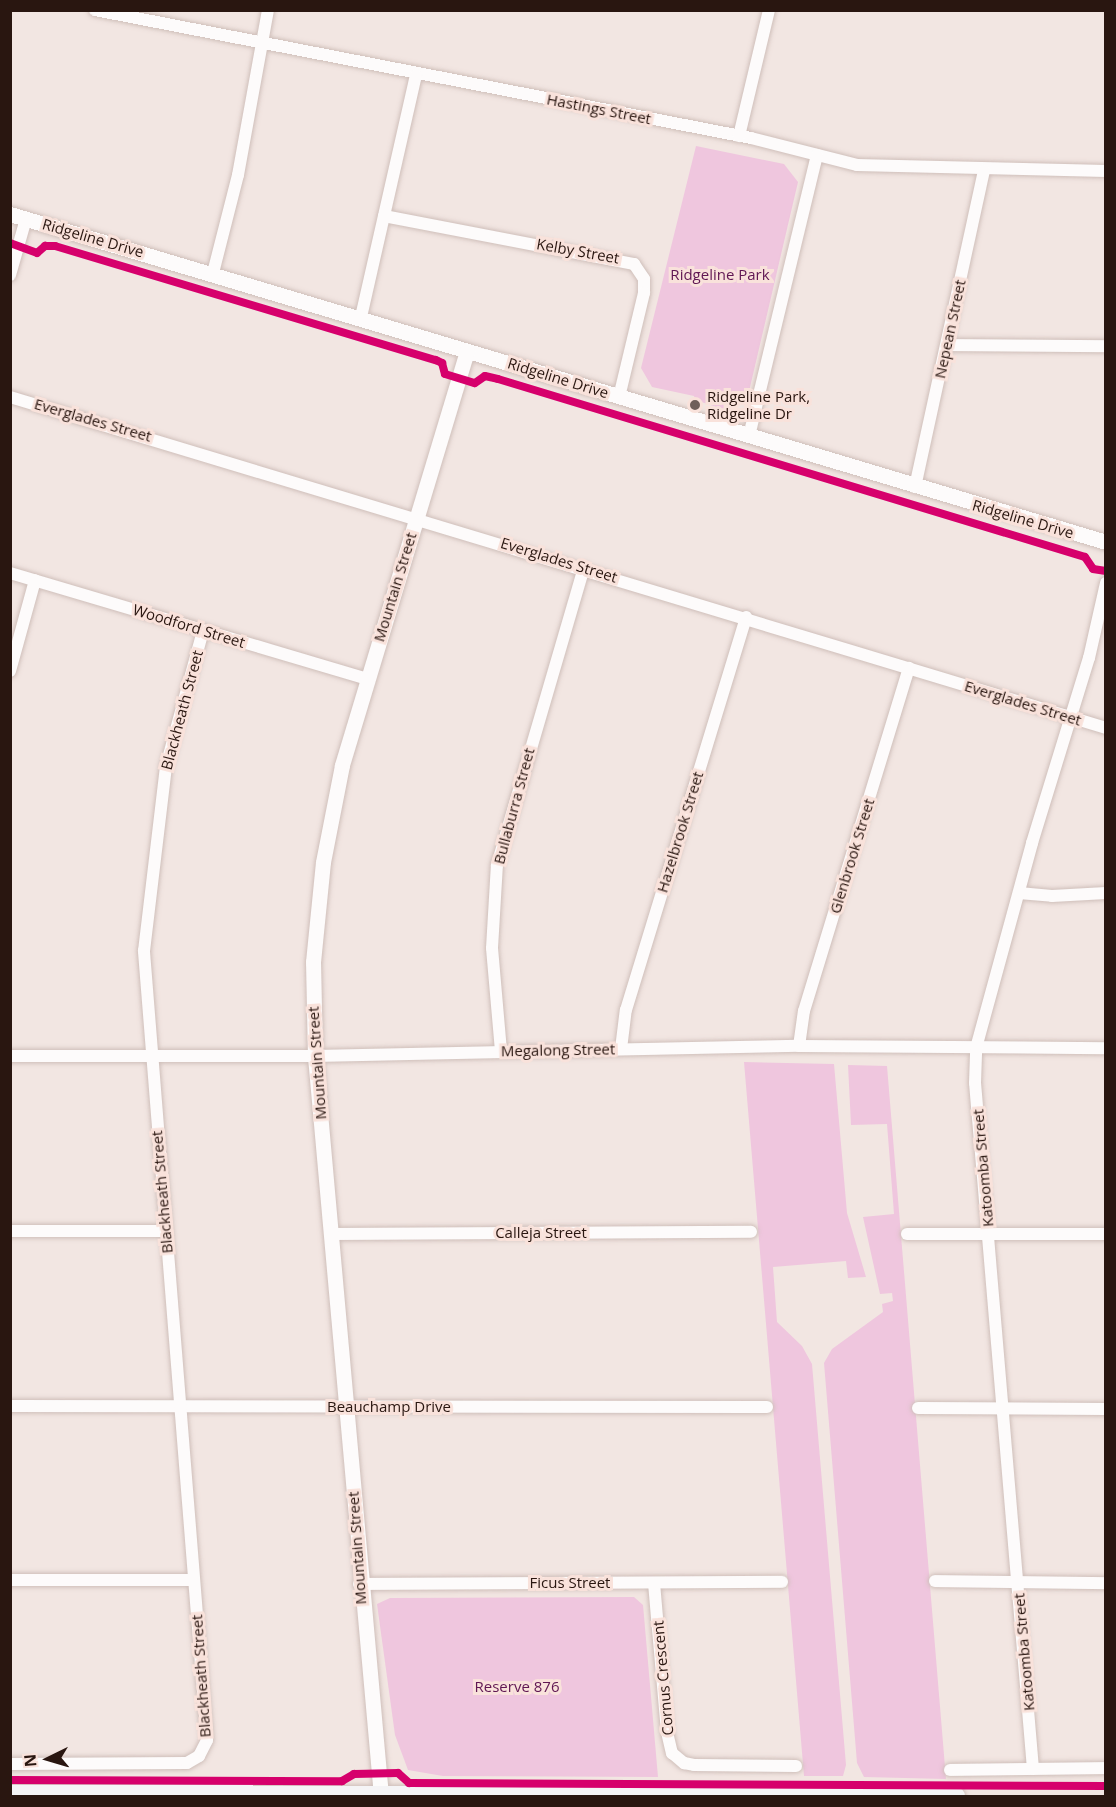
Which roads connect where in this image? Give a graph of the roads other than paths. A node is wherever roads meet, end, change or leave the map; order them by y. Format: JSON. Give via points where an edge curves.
{"nodes":[{"id":1,"x":95,"y":10,"type":"edge"},
{"id":2,"x":268,"y":10,"type":"edge"},
{"id":3,"x":769,"y":10,"type":"edge"},
{"id":4,"x":262,"y":44,"type":"junction"},
{"id":5,"x":416,"y":75,"type":"junction"},
{"id":6,"x":739,"y":136,"type":"junction"},
{"id":7,"x":817,"y":155,"type":"junction"},
{"id":8,"x":984,"y":170,"type":"junction"},
{"id":9,"x":1106,"y":171,"type":"edge"},
{"id":10,"x":10,"y":214,"type":"edge"},
{"id":11,"x":384,"y":216,"type":"junction"},
{"id":12,"x":26,"y":219,"type":"junction"},
{"id":13,"x":213,"y":273,"type":"junction"},
{"id":14,"x":10,"y":275,"type":"edge"},
{"id":15,"x":361,"y":317,"type":"junction"},
{"id":16,"x":947,"y":345,"type":"junction"},
{"id":17,"x":1106,"y":346,"type":"edge"},
{"id":18,"x":467,"y":351,"type":"junction"},
{"id":19,"x":10,"y":397,"type":"edge"},
{"id":20,"x":619,"y":397,"type":"junction"},
{"id":21,"x":749,"y":436,"type":"junction"},
{"id":22,"x":915,"y":487,"type":"junction"},
{"id":23,"x":416,"y":517,"type":"junction"},
{"id":24,"x":1106,"y":542,"type":"edge"},
{"id":25,"x":584,"y":568,"type":"junction"},
{"id":26,"x":10,"y":573,"type":"edge"},
{"id":27,"x":36,"y":580,"type":"junction"},
{"id":28,"x":1106,"y":583,"type":"edge"},
{"id":29,"x":746,"y":618,"type":"junction"},
{"id":30,"x":203,"y":631,"type":"junction"},
{"id":31,"x":909,"y":668,"type":"junction"},
{"id":32,"x":10,"y":670,"type":"edge"},
{"id":33,"x":367,"y":679,"type":"junction"},
{"id":34,"x":1072,"y":717,"type":"junction"},
{"id":35,"x":1106,"y":728,"type":"edge"},
{"id":36,"x":1018,"y":893,"type":"junction"},
{"id":37,"x":1106,"y":893,"type":"edge"},
{"id":38,"x":799,"y":1046,"type":"junction"},
{"id":39,"x":621,"y":1048,"type":"junction"},
{"id":40,"x":976,"y":1048,"type":"junction"},
{"id":41,"x":1106,"y":1048,"type":"edge"},
{"id":42,"x":501,"y":1051,"type":"junction"},
{"id":43,"x":10,"y":1056,"type":"edge"},
{"id":44,"x":150,"y":1056,"type":"junction"},
{"id":45,"x":315,"y":1056,"type":"junction"},
{"id":46,"x":10,"y":1231,"type":"edge"},
{"id":47,"x":165,"y":1231,"type":"junction"},
{"id":48,"x":751,"y":1232,"type":"dead end"},
{"id":49,"x":331,"y":1234,"type":"junction"},
{"id":50,"x":907,"y":1234,"type":"dead end"},
{"id":51,"x":1106,"y":1234,"type":"edge"},
{"id":52,"x":989,"y":1235,"type":"junction"},
{"id":53,"x":10,"y":1406,"type":"edge"},
{"id":54,"x":178,"y":1406,"type":"junction"},
{"id":55,"x":346,"y":1407,"type":"junction"},
{"id":56,"x":766,"y":1407,"type":"dead end"},
{"id":57,"x":918,"y":1408,"type":"dead end"},
{"id":58,"x":1005,"y":1408,"type":"junction"},
{"id":59,"x":1106,"y":1408,"type":"edge"},
{"id":60,"x":10,"y":1580,"type":"edge"},
{"id":61,"x":193,"y":1580,"type":"junction"},
{"id":62,"x":935,"y":1581,"type":"dead end"},
{"id":63,"x":782,"y":1582,"type":"dead end"},
{"id":64,"x":1018,"y":1582,"type":"junction"},
{"id":65,"x":654,"y":1583,"type":"junction"},
{"id":66,"x":1106,"y":1583,"type":"edge"},
{"id":67,"x":359,"y":1584,"type":"junction"},
{"id":68,"x":10,"y":1764,"type":"edge"},
{"id":69,"x":796,"y":1766,"type":"dead end"},
{"id":70,"x":1106,"y":1768,"type":"edge"},
{"id":71,"x":1033,"y":1769,"type":"junction"},
{"id":72,"x":950,"y":1770,"type":"dead end"},
{"id":73,"x":10,"y":1794,"type":"edge"},
{"id":74,"x":380,"y":1795,"type":"edge"},
{"id":75,"x":956,"y":1797,"type":"edge"}],
"edges":[{"from":1,"to":4,"type":"street","name":"Hastings Street"},
{"from":2,"to":4,"type":"street"},
{"from":3,"to":6,"type":"street"},
{"from":4,"to":5,"type":"street","name":"Hastings Street"},
{"from":4,"to":13,"type":"street","via":[[238,175]]},
{"from":5,"to":6,"type":"street","name":"Hastings Street"},
{"from":5,"to":11,"type":"street"},
{"from":6,"to":7,"type":"street","name":"Hastings Street"},
{"from":7,"to":8,"type":"street","name":"Hastings Street","via":[[873,167]]},
{"from":7,"to":21,"type":"street"},
{"from":8,"to":9,"type":"street","name":"Hastings Street"},
{"from":8,"to":16,"type":"street","name":"Nepean Street"},
{"from":10,"to":12,"type":"street","name":"Ridgeline Drive"},
{"from":11,"to":15,"type":"street"},
{"from":11,"to":20,"type":"street","name":"Kelby Street","via":[[634,264],[644,279],[644,293]]},
{"from":12,"to":13,"type":"street","name":"Ridgeline Drive"},
{"from":12,"to":14,"type":"street"},
{"from":13,"to":15,"type":"street","name":"Ridgeline Drive"},
{"from":15,"to":18,"type":"street","name":"Ridgeline Drive"},
{"from":16,"to":17,"type":"street"},
{"from":16,"to":22,"type":"street","name":"Nepean Street"},
{"from":18,"to":20,"type":"street","name":"Ridgeline Drive"},
{"from":18,"to":23,"type":"street","name":"Mountain Street"},
{"from":19,"to":23,"type":"street","name":"Everglades Street"},
{"from":20,"to":21,"type":"street","name":"Ridgeline Drive"},
{"from":21,"to":22,"type":"street","name":"Ridgeline Drive"},
{"from":22,"to":24,"type":"street","name":"Ridgeline Drive"},
{"from":23,"to":25,"type":"street","name":"Everglades Street"},
{"from":23,"to":33,"type":"street","name":"Mountain Street"},
{"from":25,"to":29,"type":"street","name":"Everglades Street"},
{"from":25,"to":42,"type":"street","name":"Bullaburra Street","via":[[497,865],[492,948]]},
{"from":26,"to":27,"type":"street","name":"Woodford Street"},
{"from":27,"to":30,"type":"street","name":"Woodford Street"},
{"from":27,"to":32,"type":"street"},
{"from":28,"to":34,"type":"street","name":"Katoomba Street"},
{"from":29,"to":31,"type":"street","name":"Everglades Street"},
{"from":29,"to":39,"type":"street","name":"Hazelbrook Street","via":[[626,1010]]},
{"from":30,"to":33,"type":"street","name":"Woodford Street"},
{"from":30,"to":44,"type":"street","name":"Blackheath Street","via":[[166,766],[157,820],[144,951]]},
{"from":31,"to":34,"type":"street","name":"Everglades Street"},
{"from":31,"to":38,"type":"street","name":"Glenbrook Street","via":[[804,1011]]},
{"from":33,"to":45,"type":"street","name":"Mountain Street","via":[[342,765],[323,862],[313,962]]},
{"from":34,"to":35,"type":"street","name":"Everglades Street"},
{"from":34,"to":36,"type":"street","name":"Katoomba Street"},
{"from":36,"to":37,"type":"street"},
{"from":36,"to":40,"type":"street","name":"Katoomba Street"},
{"from":38,"to":39,"type":"street","name":"Megalong Street"},
{"from":38,"to":40,"type":"street","name":"Megalong Street"},
{"from":39,"to":42,"type":"street","name":"Megalong Street"},
{"from":40,"to":41,"type":"street","name":"Megalong Street"},
{"from":40,"to":52,"type":"street","name":"Katoomba Street","via":[[975,1083]]},
{"from":42,"to":45,"type":"street","name":"Megalong Street"},
{"from":43,"to":44,"type":"street","name":"Megalong Street"},
{"from":44,"to":45,"type":"street","name":"Megalong Street"},
{"from":44,"to":47,"type":"street","name":"Blackheath Street"},
{"from":45,"to":49,"type":"street","name":"Mountain Street"},
{"from":46,"to":47,"type":"street"},
{"from":47,"to":54,"type":"street","name":"Blackheath Street"},
{"from":48,"to":49,"type":"street","name":"Calleja Street"},
{"from":49,"to":55,"type":"street","name":"Mountain Street"},
{"from":50,"to":52,"type":"street"},
{"from":51,"to":52,"type":"street"},
{"from":52,"to":58,"type":"street","name":"Katoomba Street"},
{"from":53,"to":54,"type":"street","name":"Beauchamp Drive"},
{"from":54,"to":55,"type":"street","name":"Beauchamp Drive"},
{"from":54,"to":61,"type":"street","name":"Blackheath Street"},
{"from":55,"to":56,"type":"street","name":"Beauchamp Drive"},
{"from":55,"to":67,"type":"street","name":"Mountain Street"},
{"from":57,"to":58,"type":"street"},
{"from":58,"to":59,"type":"street"},
{"from":58,"to":64,"type":"street","name":"Katoomba Street"},
{"from":60,"to":61,"type":"street"},
{"from":61,"to":68,"type":"street","name":"Blackheath Street","via":[[207,1730],[199,1756],[176,1764]]},
{"from":62,"to":64,"type":"street"},
{"from":63,"to":65,"type":"street","name":"Ficus Street"},
{"from":64,"to":66,"type":"street"},
{"from":64,"to":71,"type":"street","name":"Katoomba Street"},
{"from":65,"to":67,"type":"street","name":"Ficus Street"},
{"from":65,"to":69,"type":"street","name":"Cornus Crescent","via":[[672,1753],[684,1763],[694,1765]]},
{"from":67,"to":74,"type":"street","name":"Mountain Street"},
{"from":70,"to":71,"type":"street"},
{"from":71,"to":72,"type":"street"},
{"from":73,"to":74,"type":"main road"},
{"from":74,"to":75,"type":"main road"}]}
